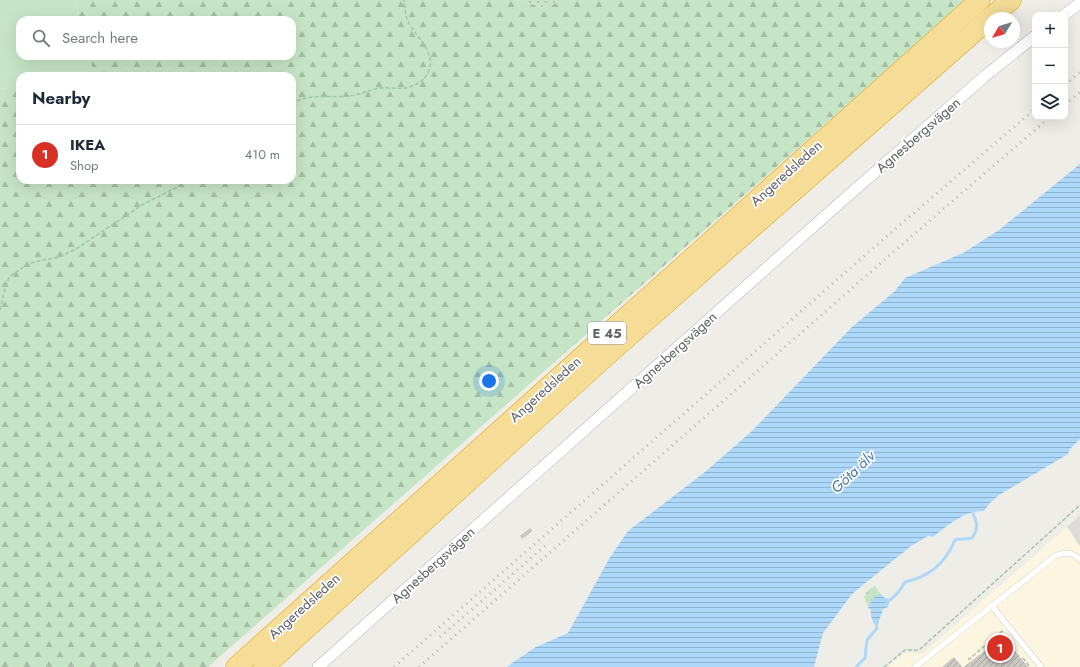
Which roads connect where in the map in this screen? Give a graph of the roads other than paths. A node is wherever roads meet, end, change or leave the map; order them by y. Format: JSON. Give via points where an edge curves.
{"nodes":[{"id":1,"x":980,"y":0,"type":"edge"},
{"id":2,"x":1011,"y":0,"type":"edge"},
{"id":3,"x":1080,"y":3,"type":"edge"},
{"id":4,"x":997,"y":12,"type":"edge"},
{"id":5,"x":1068,"y":12,"type":"edge"},
{"id":6,"x":984,"y":23,"type":"edge"},
{"id":7,"x":1032,"y":38,"type":"edge"},
{"id":8,"x":1080,"y":560,"type":"edge"},
{"id":9,"x":992,"y":606,"type":"junction"},
{"id":10,"x":236,"y":667,"type":"edge"},
{"id":11,"x":264,"y":667,"type":"edge"},
{"id":12,"x":318,"y":667,"type":"edge"},
{"id":13,"x":915,"y":667,"type":"edge"},
{"id":14,"x":1041,"y":667,"type":"edge"}],
"edges":[{"from":1,"to":10,"type":"highway","name":"Angeredsleden","number":"E 45"},
{"from":2,"to":4,"type":"highway","name":"Angeredsleden","number":"E 45"},
{"from":3,"to":5,"type":"street"},
{"from":6,"to":11,"type":"highway","name":"Angeredsleden","number":"E 45","via":[[605,357]]},
{"from":7,"to":12,"type":"street","name":"Agnesbergsvägen","via":[[878,170]]},
{"from":8,"to":9,"type":"lane","via":[[1068,552],[1055,556]]},
{"from":9,"to":13,"type":"lane"},
{"from":9,"to":14,"type":"lane"}]}
